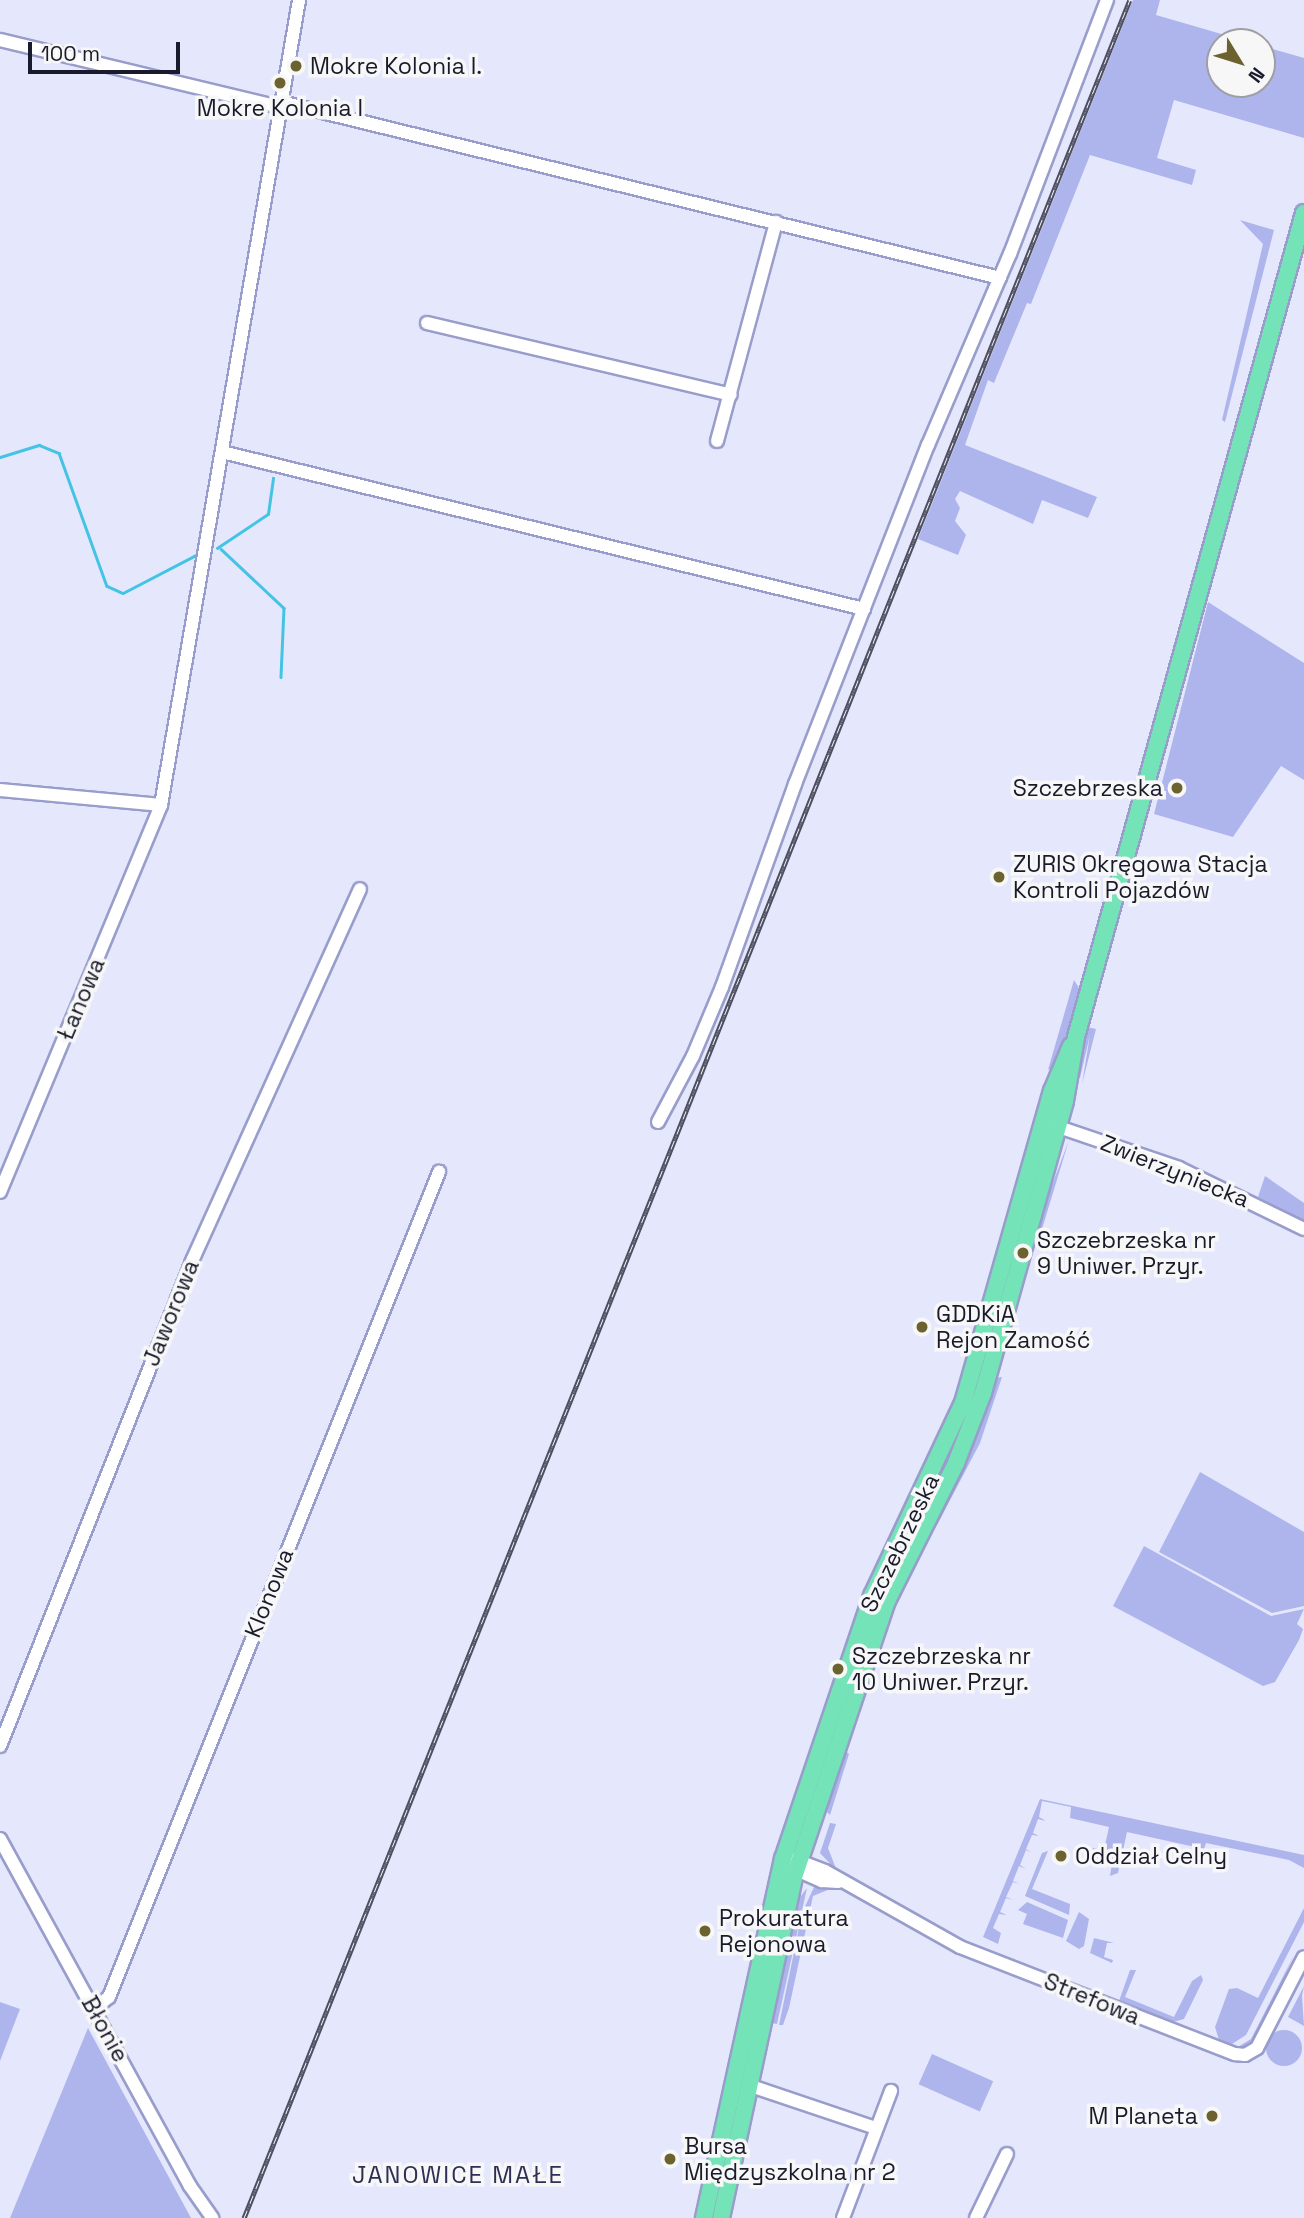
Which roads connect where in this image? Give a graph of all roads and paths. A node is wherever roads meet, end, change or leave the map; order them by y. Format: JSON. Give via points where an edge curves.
{"nodes":[{"id":1,"x":299,"y":0,"type":"edge"},
{"id":2,"x":1107,"y":0,"type":"edge"},
{"id":3,"x":0,"y":40,"type":"edge"},
{"id":4,"x":281,"y":105,"type":"junction"},
{"id":5,"x":1304,"y":213,"type":"edge"},
{"id":6,"x":776,"y":222,"type":"junction"},
{"id":7,"x":1000,"y":278,"type":"junction"},
{"id":8,"x":427,"y":323,"type":"dead end"},
{"id":9,"x":731,"y":395,"type":"junction"},
{"id":10,"x":717,"y":441,"type":"dead end"},
{"id":11,"x":222,"y":453,"type":"junction"},
{"id":12,"x":864,"y":609,"type":"junction"},
{"id":13,"x":0,"y":790,"type":"edge"},
{"id":14,"x":161,"y":805,"type":"junction"},
{"id":15,"x":360,"y":889,"type":"dead end"},
{"id":16,"x":658,"y":1122,"type":"dead end"},
{"id":17,"x":1051,"y":1124,"type":"junction"},
{"id":18,"x":439,"y":1172,"type":"dead end"},
{"id":19,"x":0,"y":1192,"type":"edge"},
{"id":20,"x":1304,"y":1228,"type":"edge"},
{"id":21,"x":0,"y":1746,"type":"edge"},
{"id":22,"x":0,"y":1839,"type":"edge"},
{"id":23,"x":783,"y":1859,"type":"junction"},
{"id":24,"x":798,"y":1866,"type":"junction"},
{"id":25,"x":1304,"y":1957,"type":"edge"},
{"id":26,"x":94,"y":2009,"type":"junction"},
{"id":27,"x":751,"y":2086,"type":"junction"},
{"id":28,"x":891,"y":2091,"type":"dead end"},
{"id":29,"x":876,"y":2129,"type":"junction"},
{"id":30,"x":1007,"y":2154,"type":"dead end"},
{"id":31,"x":212,"y":2218,"type":"edge"},
{"id":32,"x":704,"y":2218,"type":"edge"},
{"id":33,"x":721,"y":2218,"type":"edge"},
{"id":34,"x":843,"y":2218,"type":"edge"},
{"id":35,"x":976,"y":2218,"type":"edge"}],
"edges":[{"from":1,"to":4,"type":"street","name":"Łanowa"},
{"from":2,"to":7,"type":"street"},
{"from":3,"to":4,"type":"street"},
{"from":4,"to":6,"type":"street"},
{"from":4,"to":11,"type":"street","name":"Łanowa"},
{"from":5,"to":17,"type":"main road","name":"Szczebrzeska","via":[[1077,1033],[1062,1063]]},
{"from":6,"to":7,"type":"street"},
{"from":6,"to":9,"type":"street"},
{"from":7,"to":12,"type":"street"},
{"from":8,"to":9,"type":"street"},
{"from":9,"to":10,"type":"street"},
{"from":11,"to":12,"type":"street"},
{"from":11,"to":14,"type":"street","name":"Łanowa"},
{"from":12,"to":16,"type":"street","via":[[722,987]]},
{"from":13,"to":14,"type":"street"},
{"from":14,"to":19,"type":"street","name":"Łanowa"},
{"from":15,"to":21,"type":"street","name":"Jaworowa","via":[[192,1261]]},
{"from":17,"to":20,"type":"street","name":"Zwierzyniecka","via":[[1190,1172]]},
{"from":17,"to":23,"type":"main road","name":"Szczebrzeska","via":[[963,1403],[872,1596]]},
{"from":17,"to":24,"type":"main road","name":"Szczebrzeska","via":[[978,1411],[886,1602]]},
{"from":18,"to":26,"type":"street","name":"Klonowa","via":[[108,1997]]},
{"from":22,"to":26,"type":"street","name":"Błonie"},
{"from":23,"to":24,"type":"street"},
{"from":23,"to":32,"type":"main road","name":"Szczebrzeska"},
{"from":24,"to":25,"type":"street","name":"Strefowa","via":[[839,1882],[960,1947],[1235,2054],[1245,2055],[1256,2048]]},
{"from":24,"to":27,"type":"main road","name":"Szczebrzeska"},
{"from":26,"to":31,"type":"street","name":"Błonie"},
{"from":27,"to":29,"type":"street"},
{"from":27,"to":33,"type":"main road","name":"Szczebrzeska"},
{"from":28,"to":29,"type":"street"},
{"from":29,"to":34,"type":"street"},
{"from":30,"to":35,"type":"street"}]}
